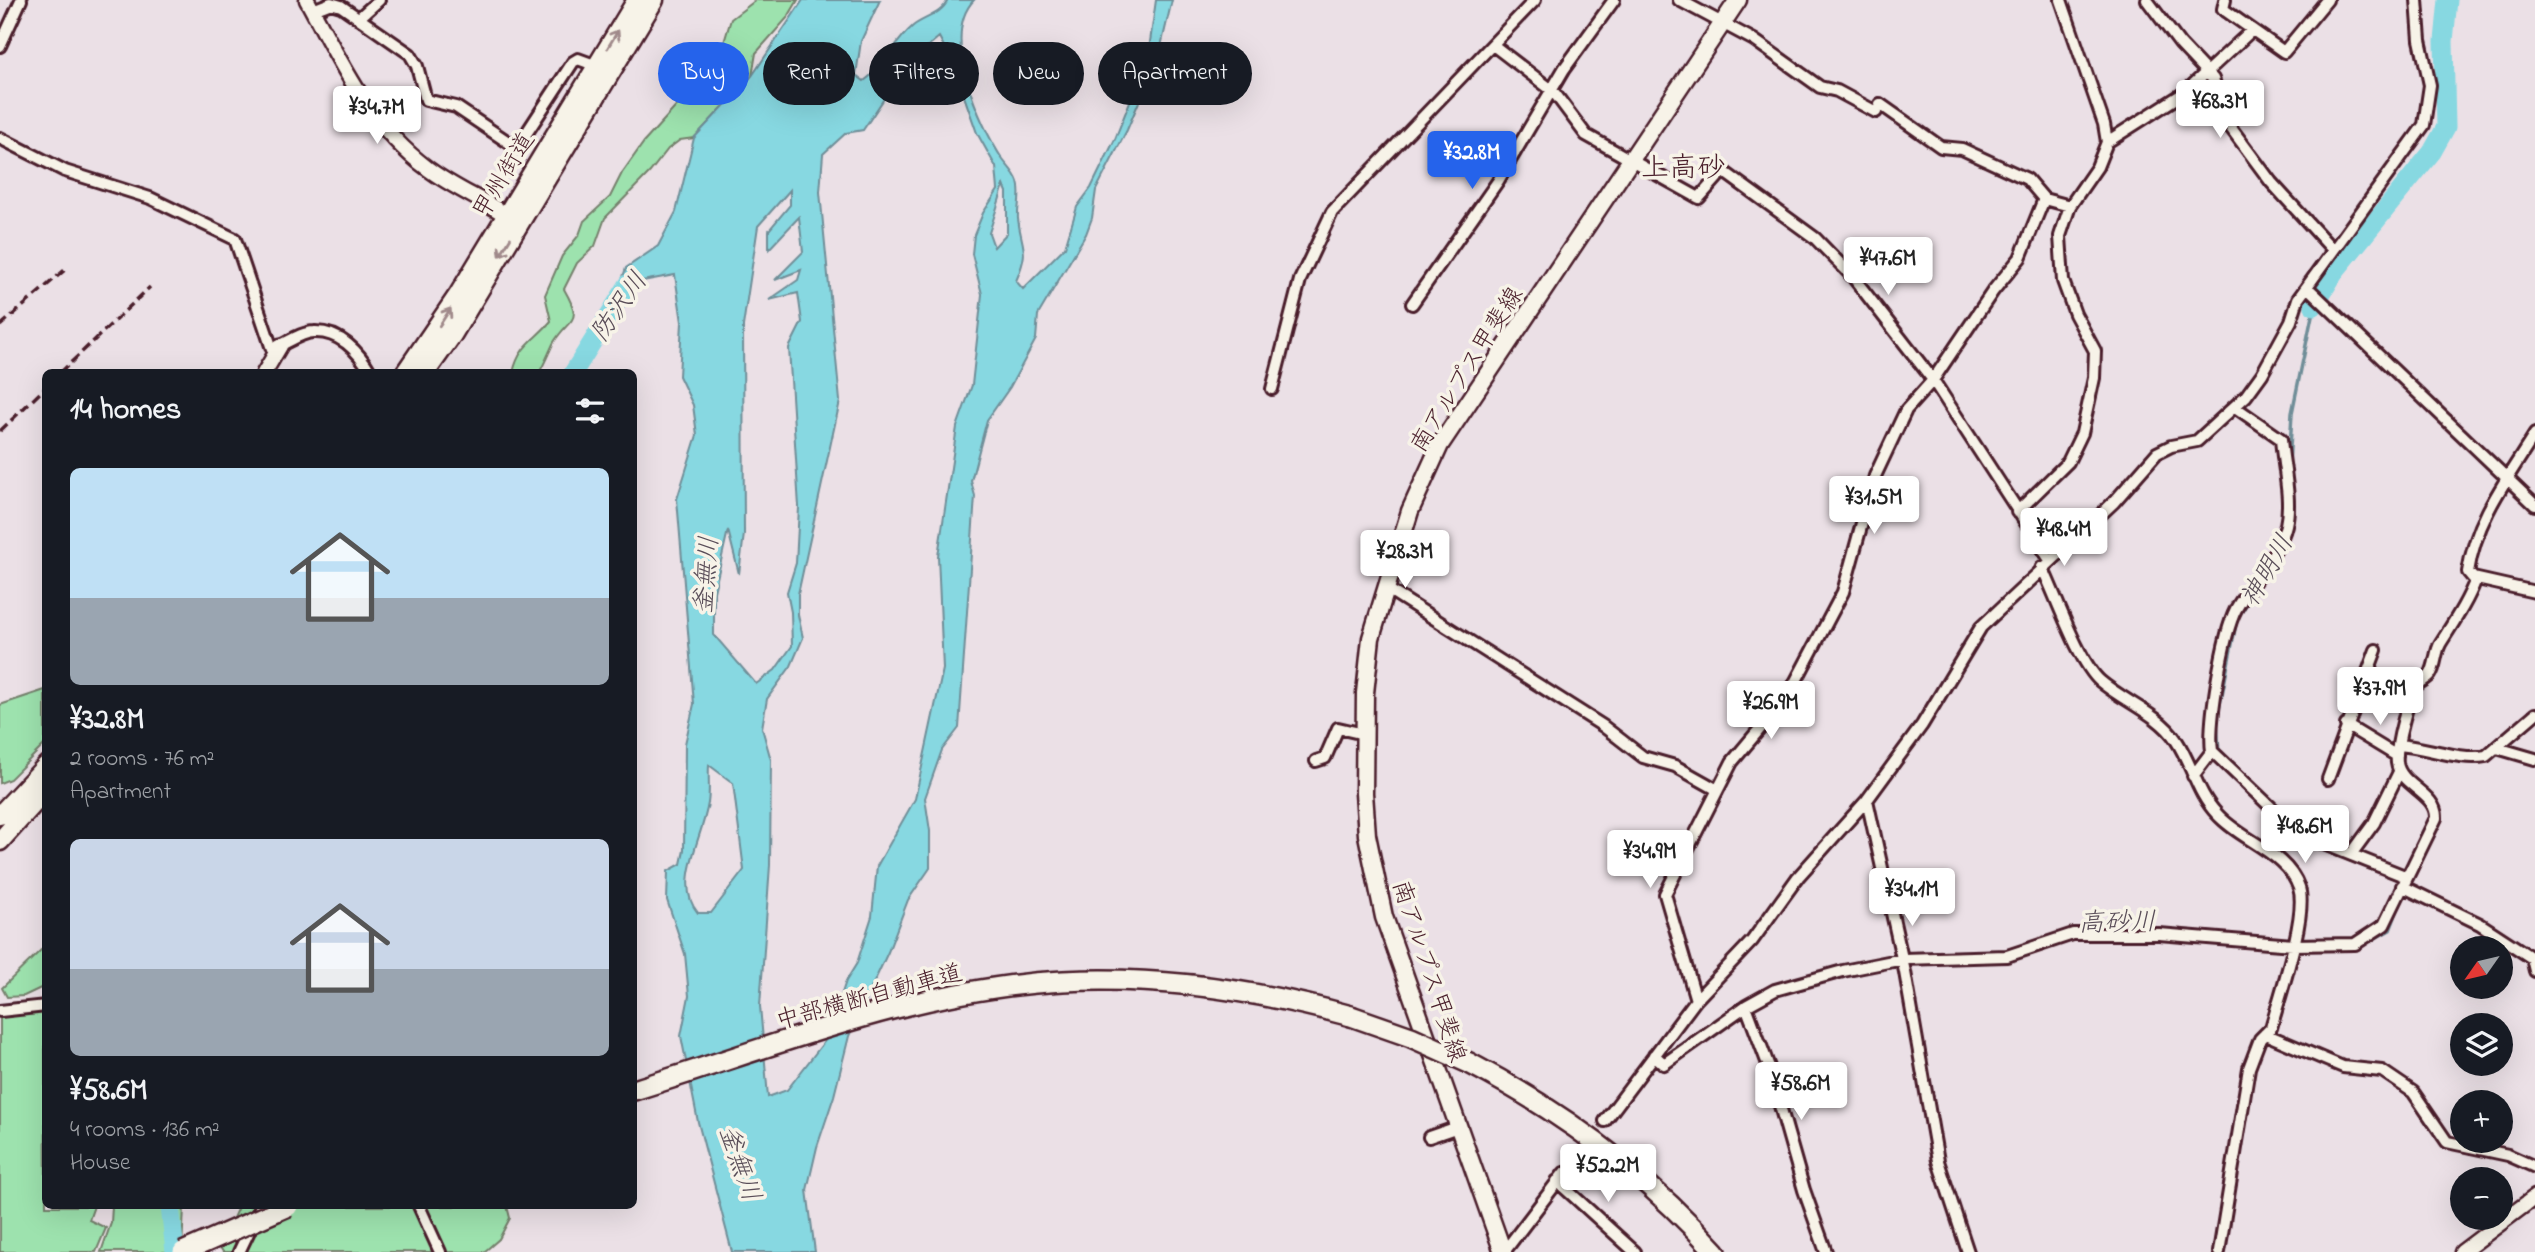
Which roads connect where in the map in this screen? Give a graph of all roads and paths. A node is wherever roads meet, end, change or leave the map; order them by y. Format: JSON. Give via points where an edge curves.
{"nodes":[{"id":1,"x":21,"y":0,"type":"edge"},
{"id":2,"x":379,"y":0,"type":"edge"},
{"id":3,"x":637,"y":0,"type":"edge"},
{"id":4,"x":654,"y":0,"type":"edge"},
{"id":5,"x":1535,"y":0,"type":"edge"},
{"id":6,"x":1614,"y":0,"type":"edge"},
{"id":7,"x":1679,"y":0,"type":"edge"},
{"id":8,"x":1738,"y":0,"type":"edge"},
{"id":9,"x":2061,"y":0,"type":"edge"},
{"id":10,"x":2147,"y":0,"type":"edge"},
{"id":11,"x":2225,"y":0,"type":"edge"},
{"id":12,"x":2327,"y":0,"type":"edge"},
{"id":13,"x":2417,"y":0,"type":"edge"},
{"id":14,"x":310,"y":5,"type":"edge"},
{"id":15,"x":359,"y":18,"type":"junction"},
{"id":16,"x":1723,"y":23,"type":"junction"},
{"id":17,"x":2251,"y":31,"type":"junction"},
{"id":18,"x":1493,"y":45,"type":"junction"},
{"id":19,"x":0,"y":46,"type":"edge"},
{"id":20,"x":597,"y":66,"type":"junction"},
{"id":21,"x":2206,"y":72,"type":"junction"},
{"id":22,"x":1553,"y":91,"type":"junction"},
{"id":23,"x":0,"y":138,"type":"edge"},
{"id":24,"x":2107,"y":142,"type":"junction"},
{"id":25,"x":1631,"y":159,"type":"junction"},
{"id":26,"x":2044,"y":199,"type":"junction"},
{"id":27,"x":2070,"y":206,"type":"junction"},
{"id":28,"x":514,"y":219,"type":"junction"},
{"id":29,"x":2333,"y":250,"type":"junction"},
{"id":30,"x":2307,"y":287,"type":"junction"},
{"id":31,"x":1412,"y":304,"type":"dead end"},
{"id":32,"x":280,"y":346,"type":"junction"},
{"id":33,"x":266,"y":369,"type":"edge"},
{"id":34,"x":369,"y":369,"type":"edge"},
{"id":35,"x":408,"y":369,"type":"edge"},
{"id":36,"x":428,"y":369,"type":"edge"},
{"id":37,"x":1933,"y":380,"type":"junction"},
{"id":38,"x":1272,"y":389,"type":"dead end"},
{"id":39,"x":2235,"y":407,"type":"junction"},
{"id":40,"x":2535,"y":434,"type":"edge"},
{"id":41,"x":2507,"y":476,"type":"junction"},
{"id":42,"x":2535,"y":505,"type":"edge"},
{"id":43,"x":2017,"y":512,"type":"junction"},
{"id":44,"x":2046,"y":564,"type":"junction"},
{"id":45,"x":2476,"y":579,"type":"junction"},
{"id":46,"x":1386,"y":588,"type":"junction"},
{"id":47,"x":2535,"y":592,"type":"edge"},
{"id":48,"x":2376,"y":650,"type":"dead end"},
{"id":49,"x":2535,"y":714,"type":"edge"},
{"id":50,"x":2346,"y":725,"type":"junction"},
{"id":51,"x":1364,"y":734,"type":"junction"},
{"id":52,"x":2497,"y":748,"type":"junction"},
{"id":53,"x":2398,"y":750,"type":"junction"},
{"id":54,"x":2212,"y":751,"type":"junction"},
{"id":55,"x":2535,"y":759,"type":"edge"},
{"id":56,"x":1316,"y":761,"type":"dead end"},
{"id":57,"x":42,"y":770,"type":"edge"},
{"id":58,"x":2399,"y":772,"type":"junction"},
{"id":59,"x":2193,"y":776,"type":"junction"},
{"id":60,"x":2328,"y":779,"type":"dead end"},
{"id":61,"x":1716,"y":789,"type":"junction"},
{"id":62,"x":42,"y":794,"type":"edge"},
{"id":63,"x":1867,"y":800,"type":"junction"},
{"id":64,"x":0,"y":815,"type":"edge"},
{"id":65,"x":0,"y":841,"type":"edge"},
{"id":66,"x":2352,"y":853,"type":"junction"},
{"id":67,"x":2404,"y":881,"type":"junction"},
{"id":68,"x":2293,"y":944,"type":"junction"},
{"id":69,"x":1903,"y":959,"type":"junction"},
{"id":70,"x":2535,"y":971,"type":"edge"},
{"id":71,"x":1696,"y":1000,"type":"junction"},
{"id":72,"x":42,"y":1006,"type":"edge"},
{"id":73,"x":1746,"y":1006,"type":"junction"},
{"id":74,"x":0,"y":1011,"type":"edge"},
{"id":75,"x":2265,"y":1034,"type":"junction"},
{"id":76,"x":1654,"y":1055,"type":"junction"},
{"id":77,"x":637,"y":1089,"type":"edge"},
{"id":78,"x":1605,"y":1121,"type":"tunnel mouth"},
{"id":79,"x":1458,"y":1127,"type":"junction"},
{"id":80,"x":1429,"y":1137,"type":"dead end"},
{"id":81,"x":2535,"y":1167,"type":"edge"},
{"id":82,"x":2535,"y":1197,"type":"edge"},
{"id":83,"x":260,"y":1209,"type":"edge"},
{"id":84,"x":281,"y":1209,"type":"edge"},
{"id":85,"x":420,"y":1209,"type":"edge"},
{"id":86,"x":183,"y":1252,"type":"edge"},
{"id":87,"x":239,"y":1252,"type":"edge"},
{"id":88,"x":440,"y":1252,"type":"edge"},
{"id":89,"x":1503,"y":1252,"type":"edge"},
{"id":90,"x":1635,"y":1252,"type":"edge"},
{"id":91,"x":1716,"y":1252,"type":"edge"},
{"id":92,"x":1826,"y":1252,"type":"edge"},
{"id":93,"x":1968,"y":1252,"type":"edge"},
{"id":94,"x":2219,"y":1252,"type":"edge"},
{"id":95,"x":2462,"y":1252,"type":"edge"}],
"edges":[{"from":1,"to":19,"type":"street"},
{"from":2,"to":15,"type":"street"},
{"from":20,"to":3,"type":"highway","name":"甲州街道","one_way":true},
{"from":4,"to":28,"type":"highway","name":"甲州街道"},
{"from":5,"to":18,"type":"street"},
{"from":6,"to":22,"type":"street"},
{"from":7,"to":16,"type":"street"},
{"from":8,"to":16,"type":"main road","name":"南アルプス甲斐線"},
{"from":9,"to":24,"type":"street"},
{"from":10,"to":21,"type":"street"},
{"from":11,"to":17,"type":"street","via":[[2223,9]]},
{"from":12,"to":17,"type":"street","via":[[2284,52]]},
{"from":13,"to":29,"type":"street","via":[[2430,85],[2424,125]]},
{"from":14,"to":15,"type":"street","via":[[331,3]]},
{"from":14,"to":28,"type":"street","via":[[345,73],[397,143],[428,169]]},
{"from":15,"to":20,"type":"street","via":[[410,54],[426,100],[456,107],[511,144],[522,140],[573,62],[578,59]]},
{"from":16,"to":25,"type":"main road","name":"南アルプス甲斐線"},
{"from":16,"to":26,"type":"street","via":[[1820,87],[1878,108],[1941,146],[1962,149],[2027,179]]},
{"from":17,"to":21,"type":"street"},
{"from":18,"to":22,"type":"street"},
{"from":18,"to":38,"type":"street","via":[[1332,212],[1300,280]]},
{"from":20,"to":28,"type":"highway","name":"甲州街道"},
{"from":21,"to":24,"type":"street","via":[[2184,93]]},
{"from":21,"to":29,"type":"street","via":[[2220,94],[2231,128],[2271,182]]},
{"from":22,"to":25,"type":"street","via":[[1586,135]]},
{"from":22,"to":31,"type":"street","via":[[1498,181]]},
{"from":23,"to":32,"type":"street","via":[[65,171],[150,198],[235,239],[272,348]]},
{"from":24,"to":27,"type":"street","via":[[2097,167]]},
{"from":25,"to":37,"type":"street","via":[[1699,198],[1723,171],[1805,230],[1853,277]]},
{"from":25,"to":46,"type":"main road","name":"南アルプス甲斐線","via":[[1440,445],[1410,511]]},
{"from":26,"to":27,"type":"street"},
{"from":26,"to":37,"type":"street","via":[[2020,258]]},
{"from":27,"to":43,"type":"street","via":[[2060,236],[2063,281],[2095,351],[2094,378],[2082,433],[2068,462]]},
{"from":35,"to":28,"type":"highway","name":"甲州街道","one_way":true},
{"from":28,"to":36,"type":"highway","name":"甲州街道","one_way":true,"via":[[452,335]]},
{"from":29,"to":30,"type":"street"},
{"from":30,"to":39,"type":"street","via":[[2262,374]]},
{"from":30,"to":41,"type":"street"},
{"from":32,"to":33,"type":"street"},
{"from":32,"to":34,"type":"street","via":[[313,332],[339,338],[359,353]]},
{"from":37,"to":43,"type":"street"},
{"from":37,"to":61,"type":"street","via":[[1906,410],[1875,476],[1843,592],[1789,694],[1732,762]]},
{"from":39,"to":44,"type":"street","via":[[2197,441],[2157,453],[2114,502]]},
{"from":39,"to":54,"type":"street","via":[[2281,439],[2288,514],[2281,539],[2234,612],[2214,701]]},
{"from":40,"to":41,"type":"street"},
{"from":41,"to":42,"type":"street"},
{"from":41,"to":45,"type":"street","via":[[2471,551],[2469,572]]},
{"from":43,"to":44,"type":"street"},
{"from":44,"to":59,"type":"street","via":[[2098,680],[2165,728]]},
{"from":44,"to":63,"type":"street","via":[[1981,627],[1922,725]]},
{"from":45,"to":47,"type":"street"},
{"from":45,"to":53,"type":"street","via":[[2466,606],[2440,644],[2430,675],[2417,685]]},
{"from":46,"to":51,"type":"main road","name":"南アルプス甲斐線","via":[[1371,638]]},
{"from":46,"to":61,"type":"street","via":[[1603,726],[1643,757],[1675,766]]},
{"from":48,"to":50,"type":"street"},
{"from":49,"to":52,"type":"street"},
{"from":50,"to":53,"type":"street"},
{"from":50,"to":60,"type":"street"},
{"from":51,"to":56,"type":"street","via":[[1338,728],[1325,758]]},
{"from":51,"to":79,"type":"main road","name":"南アルプス甲斐線","via":[[1367,835],[1384,917]]},
{"from":52,"to":53,"type":"street","via":[[2476,758],[2426,747]]},
{"from":52,"to":55,"type":"street"},
{"from":53,"to":58,"type":"street"},
{"from":54,"to":59,"type":"street"},
{"from":54,"to":66,"type":"street","via":[[2291,828]]},
{"from":57,"to":64,"type":"highway"},
{"from":58,"to":66,"type":"street","via":[[2374,823]]},
{"from":58,"to":67,"type":"street","via":[[2436,811]]},
{"from":59,"to":68,"type":"street","via":[[2217,815],[2283,862],[2292,874],[2302,901]]},
{"from":61,"to":71,"type":"street","via":[[1665,894]]},
{"from":62,"to":65,"type":"highway"},
{"from":63,"to":69,"type":"street"},
{"from":63,"to":71,"type":"street","via":[[1798,877],[1752,941]]},
{"from":66,"to":67,"type":"street"},
{"from":67,"to":68,"type":"street","via":[[2384,925],[2354,944]]},
{"from":67,"to":70,"type":"street","via":[[2532,958]]},
{"from":68,"to":69,"type":"street","via":[[2160,934],[2073,934],[2007,956]]},
{"from":68,"to":75,"type":"street","via":[[2271,1028]]},
{"from":69,"to":73,"type":"street","via":[[1775,990]]},
{"from":69,"to":93,"type":"street","via":[[1938,1161]]},
{"from":71,"to":76,"type":"street"},
{"from":72,"to":74,"type":"street"},
{"from":73,"to":76,"type":"street","via":[[1664,1064]]},
{"from":73,"to":92,"type":"street"},
{"from":75,"to":81,"type":"street","via":[[2343,1067],[2382,1070],[2413,1092],[2446,1142],[2508,1155]]},
{"from":75,"to":94,"type":"street","via":[[2249,1068]]},
{"from":76,"to":78,"type":"street"},
{"from":77,"to":91,"type":"highway","name":"中部横断自動車道","bridge":true,"via":[[933,1000],[1061,981],[1182,982],[1295,1001],[1351,1016],[1469,1063],[1523,1091],[1611,1152]]},
{"from":79,"to":80,"type":"street"},
{"from":79,"to":89,"type":"main road","name":"南アルプス甲斐線"},
{"from":82,"to":95,"type":"street"},
{"from":83,"to":87,"type":"street"},
{"from":84,"to":86,"type":"highway","bridge":true},
{"from":85,"to":88,"type":"street"},
{"from":89,"to":90,"type":"street","via":[[1560,1177]]}]}
